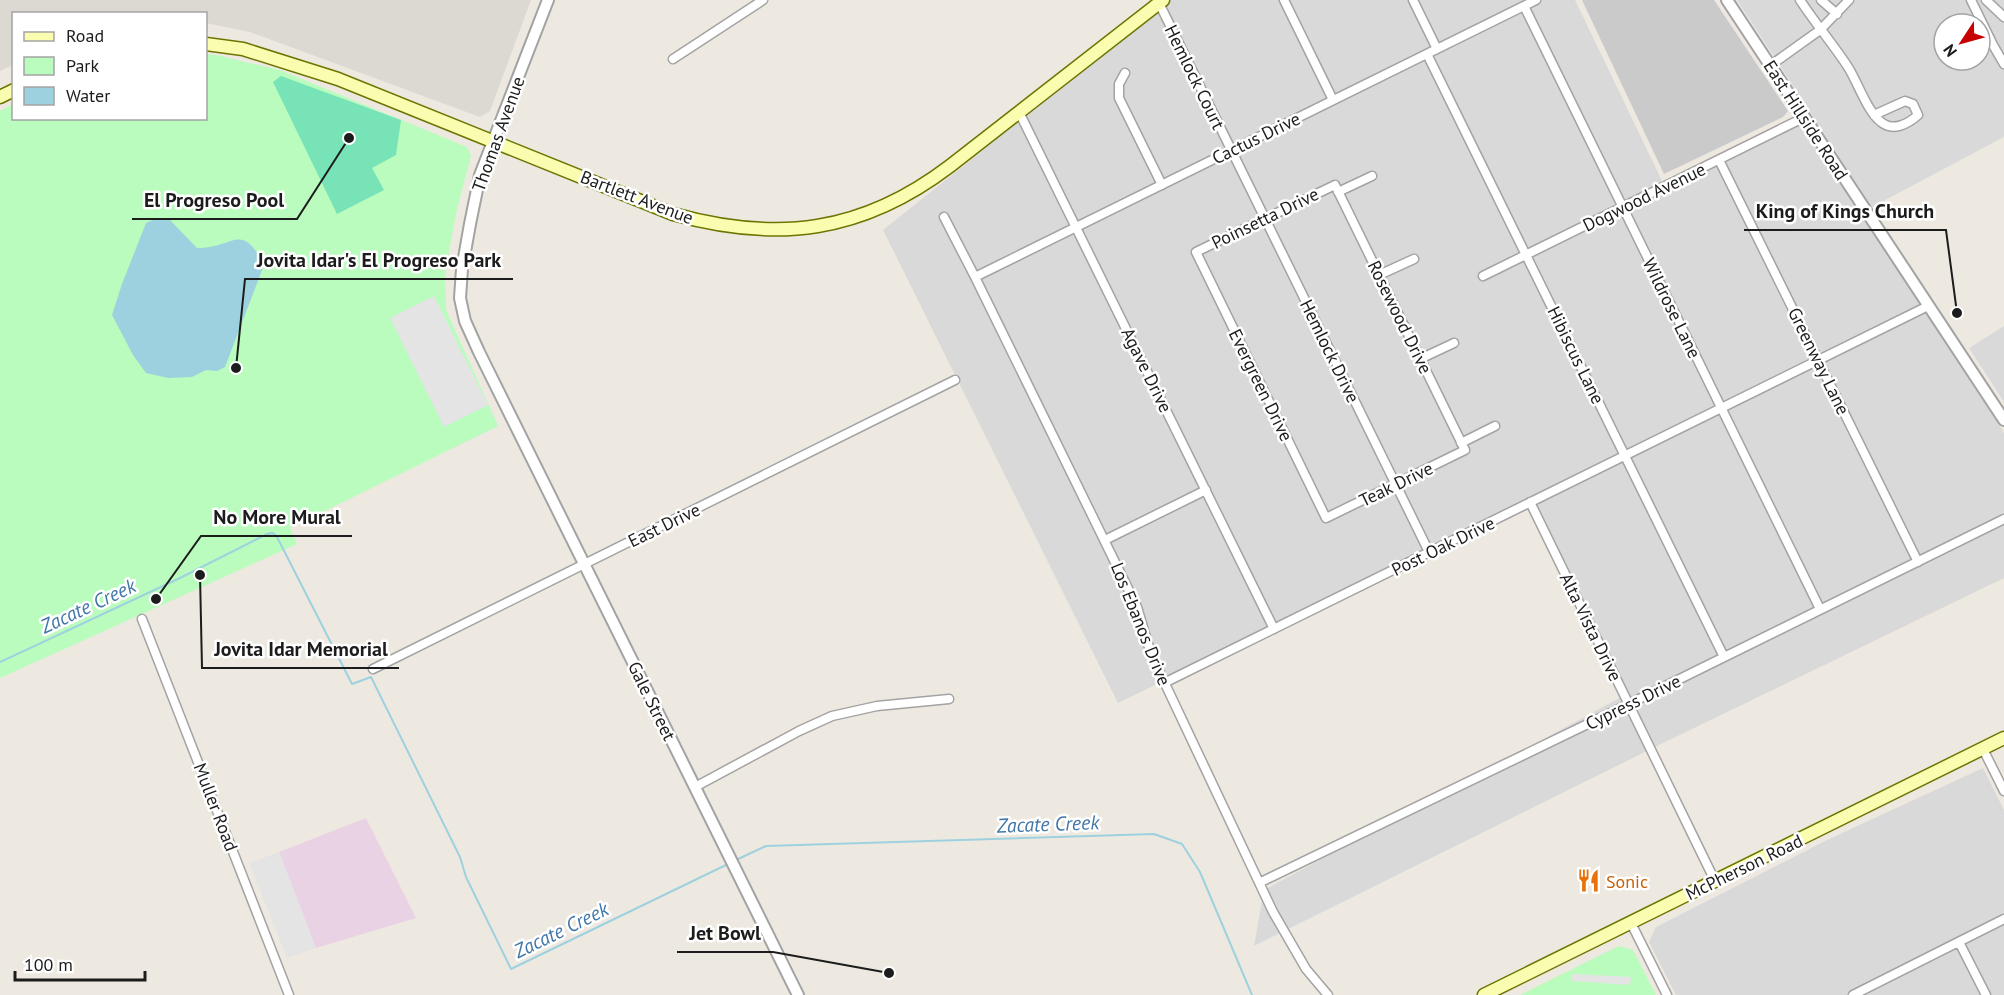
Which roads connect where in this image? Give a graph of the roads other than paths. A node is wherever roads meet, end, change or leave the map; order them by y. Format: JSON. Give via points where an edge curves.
{"nodes":[{"id":1,"x":548,"y":0,"type":"edge"},
{"id":2,"x":763,"y":0,"type":"edge"},
{"id":3,"x":1284,"y":0,"type":"edge"},
{"id":4,"x":1413,"y":0,"type":"edge"},
{"id":5,"x":1536,"y":0,"type":"edge"},
{"id":6,"x":1727,"y":0,"type":"edge"},
{"id":7,"x":1800,"y":0,"type":"edge"},
{"id":8,"x":1821,"y":0,"type":"edge"},
{"id":9,"x":1849,"y":0,"type":"edge"},
{"id":10,"x":1971,"y":0,"type":"edge"},
{"id":11,"x":1986,"y":0,"type":"edge"},
{"id":12,"x":1161,"y":2,"type":"edge"},
{"id":13,"x":1524,"y":6,"type":"junction"},
{"id":14,"x":1837,"y":14,"type":"junction"},
{"id":15,"x":2004,"y":17,"type":"edge"},
{"id":16,"x":1820,"y":30,"type":"junction"},
{"id":17,"x":207,"y":44,"type":"edge"},
{"id":18,"x":1437,"y":49,"type":"junction"},
{"id":19,"x":1427,"y":54,"type":"junction"},
{"id":20,"x":673,"y":59,"type":"dead end"},
{"id":21,"x":2004,"y":64,"type":"edge"},
{"id":22,"x":1771,"y":65,"type":"junction"},
{"id":23,"x":1125,"y":73,"type":"dead end"},
{"id":24,"x":1333,"y":100,"type":"junction"},
{"id":25,"x":1019,"y":112,"type":"junction"},
{"id":26,"x":1874,"y":115,"type":"junction"},
{"id":27,"x":1805,"y":117,"type":"junction"},
{"id":28,"x":494,"y":140,"type":"junction"},
{"id":29,"x":1231,"y":150,"type":"junction"},
{"id":30,"x":1719,"y":160,"type":"junction"},
{"id":31,"x":1372,"y":176,"type":"dead end"},
{"id":32,"x":1162,"y":185,"type":"junction"},
{"id":33,"x":1336,"y":188,"type":"junction"},
{"id":34,"x":1623,"y":208,"type":"junction"},
{"id":35,"x":944,"y":217,"type":"dead end"},
{"id":36,"x":1265,"y":218,"type":"junction"},
{"id":37,"x":1077,"y":226,"type":"junction"},
{"id":38,"x":1196,"y":252,"type":"joint"},
{"id":39,"x":1526,"y":255,"type":"junction"},
{"id":40,"x":1414,"y":259,"type":"dead end"},
{"id":41,"x":1379,"y":275,"type":"junction"},
{"id":42,"x":1483,"y":276,"type":"dead end"},
{"id":43,"x":975,"y":277,"type":"junction"},
{"id":44,"x":1928,"y":306,"type":"junction"},
{"id":45,"x":1454,"y":343,"type":"dead end"},
{"id":46,"x":1420,"y":359,"type":"junction"},
{"id":47,"x":1818,"y":360,"type":"junction"},
{"id":48,"x":955,"y":380,"type":"dead end"},
{"id":49,"x":507,"y":406,"type":"joint"},
{"id":50,"x":1722,"y":408,"type":"junction"},
{"id":51,"x":2004,"y":420,"type":"edge"},
{"id":52,"x":1495,"y":426,"type":"dead end"},
{"id":53,"x":1463,"y":446,"type":"junction"},
{"id":54,"x":1625,"y":456,"type":"junction"},
{"id":55,"x":1396,"y":485,"type":"junction"},
{"id":56,"x":1206,"y":490,"type":"junction"},
{"id":57,"x":1530,"y":502,"type":"junction"},
{"id":58,"x":1326,"y":519,"type":"joint"},
{"id":59,"x":2004,"y":519,"type":"edge"},
{"id":60,"x":1105,"y":540,"type":"junction"},
{"id":61,"x":1429,"y":552,"type":"junction"},
{"id":62,"x":1918,"y":562,"type":"junction"},
{"id":63,"x":585,"y":564,"type":"junction"},
{"id":64,"x":1820,"y":609,"type":"junction"},
{"id":65,"x":142,"y":619,"type":"dead end"},
{"id":66,"x":1274,"y":629,"type":"junction"},
{"id":67,"x":1724,"y":657,"type":"junction"},
{"id":68,"x":374,"y":669,"type":"dead end"},
{"id":69,"x":1164,"y":683,"type":"junction"},
{"id":70,"x":949,"y":699,"type":"dead end"},
{"id":71,"x":1629,"y":705,"type":"junction"},
{"id":72,"x":2004,"y":738,"type":"edge"},
{"id":73,"x":1983,"y":749,"type":"junction"},
{"id":74,"x":695,"y":787,"type":"junction"},
{"id":75,"x":2004,"y":791,"type":"edge"},
{"id":76,"x":1715,"y":881,"type":"junction"},
{"id":77,"x":1261,"y":882,"type":"junction"},
{"id":78,"x":2004,"y":919,"type":"edge"},
{"id":79,"x":1631,"y":923,"type":"junction"},
{"id":80,"x":1959,"y":942,"type":"junction"},
{"id":81,"x":1864,"y":993,"type":"edge"},
{"id":82,"x":289,"y":995,"type":"edge"},
{"id":83,"x":798,"y":995,"type":"edge"},
{"id":84,"x":1328,"y":995,"type":"edge"},
{"id":85,"x":1484,"y":995,"type":"edge"},
{"id":86,"x":1667,"y":995,"type":"edge"},
{"id":87,"x":1853,"y":995,"type":"edge"},
{"id":88,"x":1986,"y":995,"type":"edge"}],
"edges":[{"from":1,"to":28,"type":"street","name":"Thomas Avenue"},
{"from":2,"to":20,"type":"street"},
{"from":3,"to":24,"type":"street"},
{"from":4,"to":18,"type":"street"},
{"from":5,"to":13,"type":"street","name":"Cactus Drive"},
{"from":6,"to":22,"type":"street","name":"East Hillside Road"},
{"from":7,"to":16,"type":"street"},
{"from":8,"to":14,"type":"street"},
{"from":9,"to":14,"type":"street"},
{"from":10,"to":21,"type":"street"},
{"from":11,"to":15,"type":"street"},
{"from":12,"to":25,"type":"main road","name":"Bartlett Avenue"},
{"from":12,"to":29,"type":"street","name":"Hemlock Court"},
{"from":13,"to":18,"type":"street","name":"Cactus Drive"},
{"from":13,"to":34,"type":"street","name":"Wildrose Lane"},
{"from":14,"to":16,"type":"street"},
{"from":16,"to":22,"type":"street"},
{"from":16,"to":26,"type":"street","via":[[1848,68]]},
{"from":17,"to":28,"type":"main road","name":"Bartlett Avenue","via":[[243,49],[338,79]]},
{"from":18,"to":19,"type":"street","name":"Cactus Drive"},
{"from":19,"to":24,"type":"street","name":"Cactus Drive"},
{"from":19,"to":39,"type":"street","name":"Hibiscus Lane"},
{"from":22,"to":27,"type":"street","name":"East Hillside Road"},
{"from":23,"to":32,"type":"street","via":[[1119,84],[1119,98]]},
{"from":24,"to":29,"type":"street","name":"Cactus Drive"},
{"from":25,"to":28,"type":"main road","name":"Bartlett Avenue","via":[[904,196],[848,219],[805,228],[757,230],[672,214]]},
{"from":25,"to":37,"type":"street","name":"Agave Drive"},
{"from":26,"to":26,"type":"street","via":[[1892,127],[1902,126],[1918,115],[1913,104],[1905,100]]},
{"from":27,"to":30,"type":"street","name":"Dogwood Avenue"},
{"from":27,"to":44,"type":"street","name":"East Hillside Road"},
{"from":28,"to":49,"type":"street","name":"Thomas Avenue","via":[[480,175],[460,298],[465,321]]},
{"from":29,"to":32,"type":"street","name":"Cactus Drive"},
{"from":29,"to":36,"type":"street","name":"Hemlock Drive"},
{"from":30,"to":34,"type":"street","name":"Dogwood Avenue"},
{"from":30,"to":47,"type":"street","name":"Greenway Lane"},
{"from":31,"to":33,"type":"street","name":"Poinsetta Drive"},
{"from":32,"to":37,"type":"street","name":"Cactus Drive"},
{"from":33,"to":36,"type":"street","name":"Poinsetta Drive"},
{"from":33,"to":41,"type":"street","name":"Rosewood Drive"},
{"from":34,"to":39,"type":"street","name":"Dogwood Avenue"},
{"from":34,"to":50,"type":"street","name":"Wildrose Lane"},
{"from":35,"to":43,"type":"street","name":"Los Ebanos Drive"},
{"from":36,"to":38,"type":"street","name":"Poinsetta Drive"},
{"from":36,"to":55,"type":"street","name":"Hemlock Drive"},
{"from":37,"to":43,"type":"street","name":"Cactus Drive"},
{"from":37,"to":56,"type":"street","name":"Agave Drive"},
{"from":38,"to":58,"type":"street","name":"Evergreen Drive"},
{"from":39,"to":42,"type":"street","name":"Dogwood Avenue"},
{"from":39,"to":54,"type":"street","name":"Hibiscus Lane"},
{"from":40,"to":41,"type":"street"},
{"from":41,"to":46,"type":"street","name":"Rosewood Drive"},
{"from":43,"to":60,"type":"street","name":"Los Ebanos Drive"},
{"from":44,"to":47,"type":"street","name":"Post Oak Drive"},
{"from":44,"to":51,"type":"street","name":"East Hillside Road"},
{"from":45,"to":46,"type":"street"},
{"from":46,"to":53,"type":"street","name":"Rosewood Drive"},
{"from":47,"to":50,"type":"street","name":"Post Oak Drive"},
{"from":47,"to":62,"type":"street","name":"Greenway Lane"},
{"from":48,"to":63,"type":"street","name":"East Drive"},
{"from":49,"to":63,"type":"street","name":"Gale Street"},
{"from":50,"to":54,"type":"street","name":"Post Oak Drive"},
{"from":50,"to":64,"type":"street","name":"Wildrose Lane"},
{"from":52,"to":53,"type":"street","name":"Teak Drive"},
{"from":53,"to":55,"type":"street","name":"Teak Drive"},
{"from":54,"to":57,"type":"street","name":"Post Oak Drive"},
{"from":54,"to":67,"type":"street","name":"Hibiscus Lane"},
{"from":55,"to":58,"type":"street","name":"Teak Drive"},
{"from":55,"to":61,"type":"street","name":"Hemlock Drive"},
{"from":56,"to":60,"type":"street"},
{"from":56,"to":66,"type":"street","name":"Agave Drive"},
{"from":57,"to":61,"type":"street","name":"Post Oak Drive"},
{"from":57,"to":71,"type":"street","name":"Alta Vista Drive"},
{"from":59,"to":62,"type":"street","name":"Cypress Drive"},
{"from":60,"to":69,"type":"street","name":"Los Ebanos Drive","via":[[1137,607]]},
{"from":61,"to":66,"type":"street","name":"Post Oak Drive"},
{"from":62,"to":64,"type":"street","name":"Cypress Drive"},
{"from":63,"to":68,"type":"street","name":"East Drive"},
{"from":63,"to":74,"type":"street","name":"Gale Street"},
{"from":64,"to":67,"type":"street","name":"Cypress Drive"},
{"from":65,"to":82,"type":"street","name":"Muller Road"},
{"from":66,"to":69,"type":"street","name":"Post Oak Drive"},
{"from":67,"to":71,"type":"street","name":"Cypress Drive"},
{"from":69,"to":77,"type":"street","name":"Los Ebanos Drive"},
{"from":70,"to":74,"type":"street","via":[[877,706],[832,716]]},
{"from":71,"to":76,"type":"street","name":"Alta Vista Drive"},
{"from":71,"to":77,"type":"street","name":"Cypress Drive"},
{"from":72,"to":73,"type":"main road","name":"McPherson Road"},
{"from":73,"to":75,"type":"street"},
{"from":73,"to":76,"type":"main road","name":"McPherson Road"},
{"from":74,"to":83,"type":"street","name":"Gale Street"},
{"from":76,"to":79,"type":"main road","name":"McPherson Road"},
{"from":77,"to":84,"type":"street","name":"Los Ebanos Drive","via":[[1306,969]]},
{"from":78,"to":80,"type":"street"},
{"from":79,"to":85,"type":"main road","name":"McPherson Road"},
{"from":79,"to":86,"type":"street"},
{"from":80,"to":81,"type":"street"},
{"from":80,"to":88,"type":"street"},
{"from":81,"to":87,"type":"street"}]}
